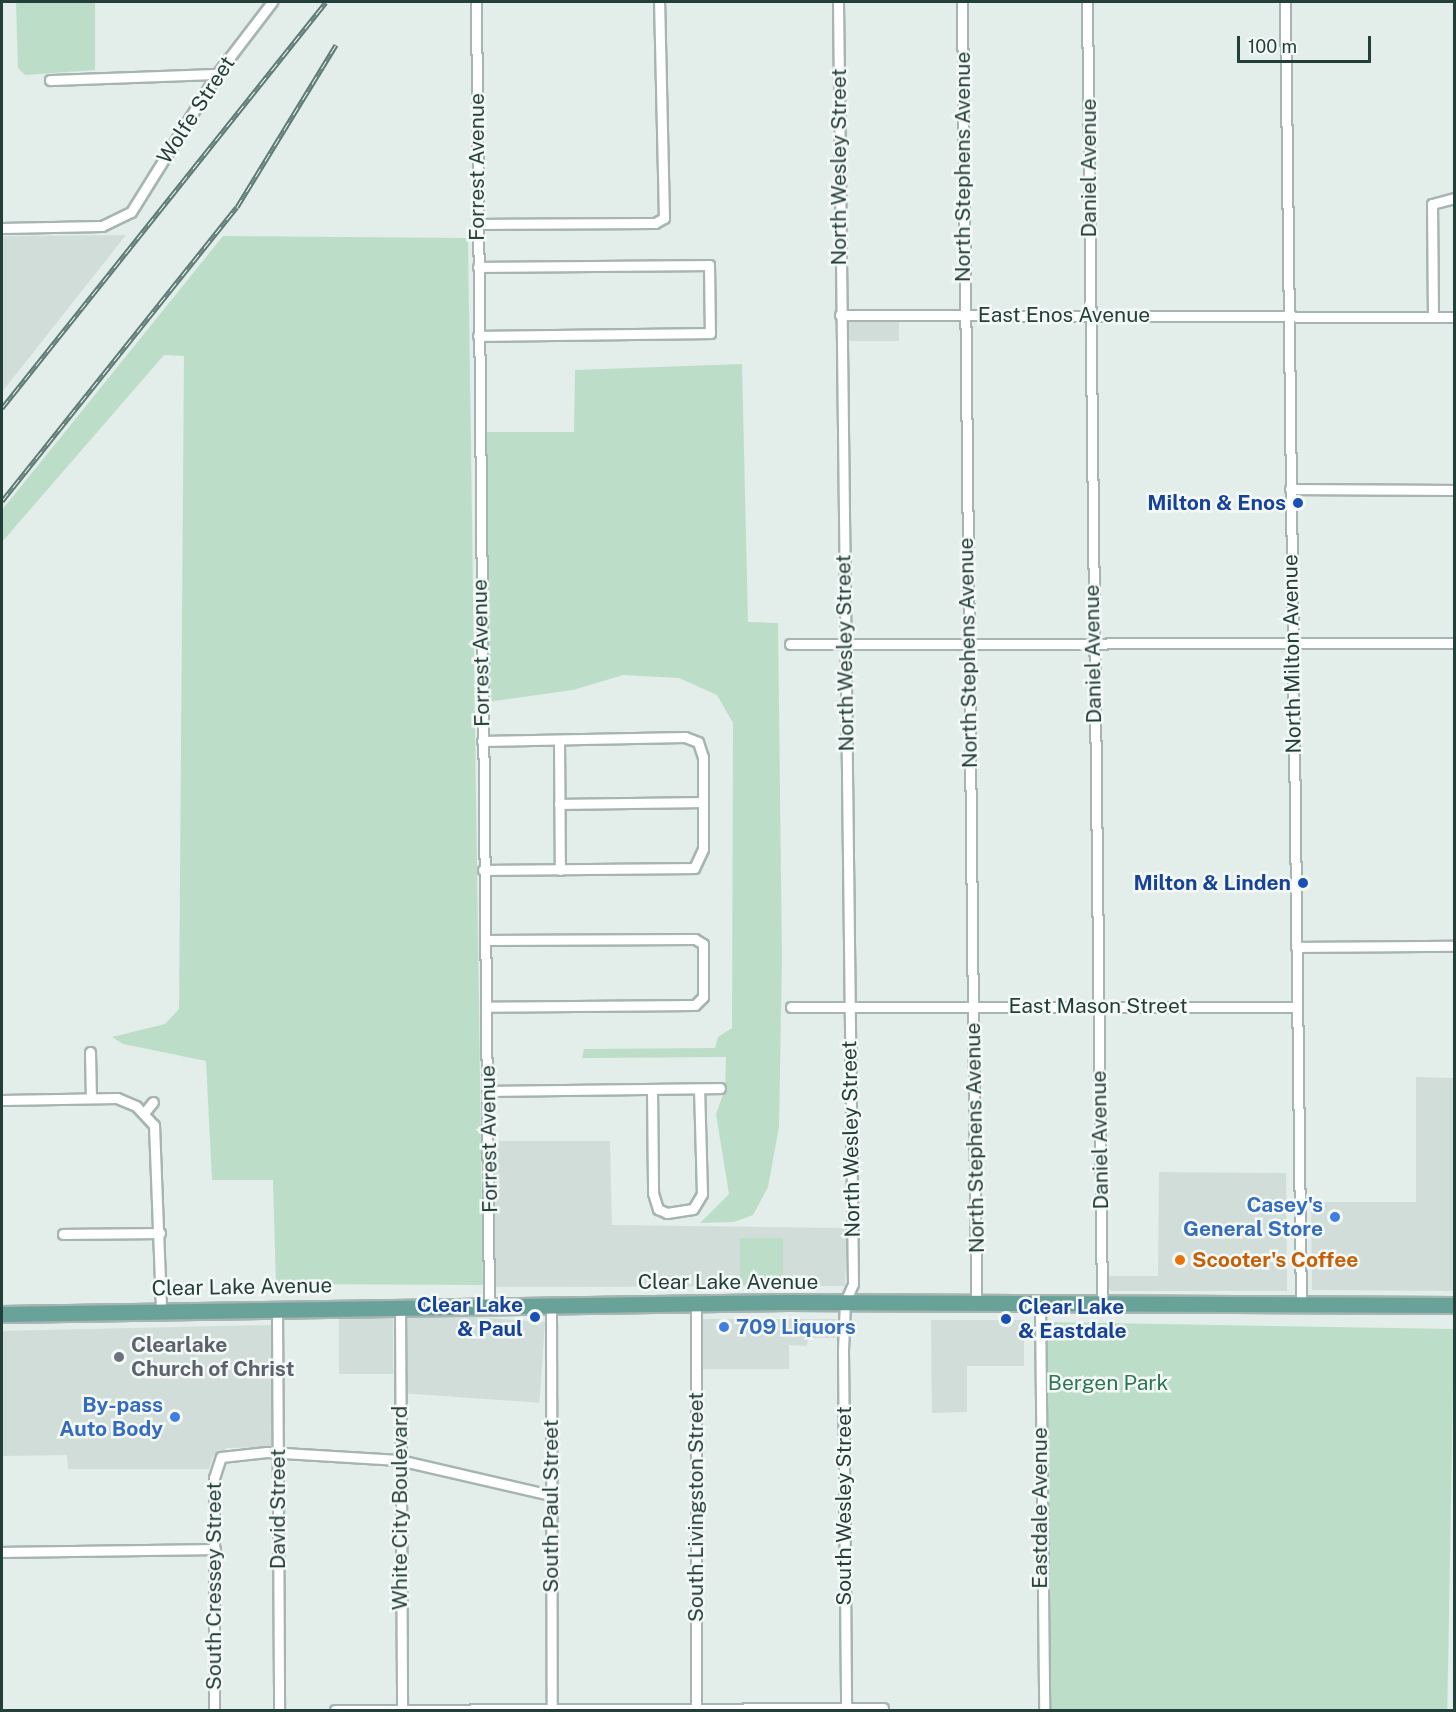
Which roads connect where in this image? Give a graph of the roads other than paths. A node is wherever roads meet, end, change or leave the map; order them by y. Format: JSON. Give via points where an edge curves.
{"nodes":[{"id":1,"x":272,"y":2,"type":"edge"},
{"id":2,"x":476,"y":2,"type":"edge"},
{"id":3,"x":659,"y":2,"type":"edge"},
{"id":4,"x":838,"y":2,"type":"edge"},
{"id":5,"x":962,"y":2,"type":"edge"},
{"id":6,"x":1087,"y":2,"type":"edge"},
{"id":7,"x":1285,"y":2,"type":"edge"},
{"id":8,"x":217,"y":74,"type":"junction"},
{"id":9,"x":50,"y":80,"type":"dead end"},
{"id":10,"x":1455,"y":198,"type":"edge"},
{"id":11,"x":477,"y":224,"type":"junction"},
{"id":12,"x":2,"y":228,"type":"edge"},
{"id":13,"x":478,"y":267,"type":"junction"},
{"id":14,"x":840,"y":315,"type":"junction"},
{"id":15,"x":964,"y":315,"type":"junction"},
{"id":16,"x":1090,"y":315,"type":"junction"},
{"id":17,"x":1288,"y":315,"type":"junction"},
{"id":18,"x":1432,"y":317,"type":"junction"},
{"id":19,"x":1455,"y":317,"type":"edge"},
{"id":20,"x":478,"y":336,"type":"junction"},
{"id":21,"x":1290,"y":489,"type":"junction"},
{"id":22,"x":1455,"y":490,"type":"edge"},
{"id":23,"x":790,"y":644,"type":"dead end"},
{"id":24,"x":845,"y":644,"type":"junction"},
{"id":25,"x":969,"y":644,"type":"junction"},
{"id":26,"x":1093,"y":644,"type":"junction"},
{"id":27,"x":1455,"y":644,"type":"edge"},
{"id":28,"x":1292,"y":645,"type":"junction"},
{"id":29,"x":559,"y":740,"type":"junction"},
{"id":30,"x":482,"y":741,"type":"junction"},
{"id":31,"x":703,"y":802,"type":"junction"},
{"id":32,"x":559,"y":804,"type":"junction"},
{"id":33,"x":483,"y":870,"type":"junction"},
{"id":34,"x":560,"y":870,"type":"junction"},
{"id":35,"x":485,"y":940,"type":"junction"},
{"id":36,"x":1455,"y":946,"type":"edge"},
{"id":37,"x":1296,"y":947,"type":"junction"},
{"id":38,"x":973,"y":1005,"type":"junction"},
{"id":39,"x":850,"y":1006,"type":"junction"},
{"id":40,"x":1097,"y":1006,"type":"junction"},
{"id":41,"x":1297,"y":1006,"type":"junction"},
{"id":42,"x":486,"y":1007,"type":"junction"},
{"id":43,"x":791,"y":1007,"type":"dead end"},
{"id":44,"x":90,"y":1052,"type":"dead end"},
{"id":45,"x":720,"y":1088,"type":"dead end"},
{"id":46,"x":652,"y":1089,"type":"junction"},
{"id":47,"x":699,"y":1089,"type":"junction"},
{"id":48,"x":489,"y":1091,"type":"junction"},
{"id":49,"x":91,"y":1098,"type":"junction"},
{"id":50,"x":2,"y":1100,"type":"edge"},
{"id":51,"x":153,"y":1102,"type":"dead end"},
{"id":52,"x":144,"y":1113,"type":"junction"},
{"id":53,"x":160,"y":1233,"type":"junction"},
{"id":54,"x":63,"y":1234,"type":"dead end"},
{"id":55,"x":845,"y":1302,"type":"junction"},
{"id":56,"x":696,"y":1303,"type":"junction"},
{"id":57,"x":976,"y":1304,"type":"junction"},
{"id":58,"x":489,"y":1305,"type":"junction"},
{"id":59,"x":551,"y":1305,"type":"junction"},
{"id":60,"x":1040,"y":1305,"type":"junction"},
{"id":61,"x":1455,"y":1305,"type":"edge"},
{"id":62,"x":400,"y":1306,"type":"junction"},
{"id":63,"x":1102,"y":1306,"type":"junction"},
{"id":64,"x":1301,"y":1306,"type":"junction"},
{"id":65,"x":278,"y":1307,"type":"junction"},
{"id":66,"x":161,"y":1309,"type":"junction"},
{"id":67,"x":2,"y":1314,"type":"edge"},
{"id":68,"x":277,"y":1453,"type":"junction"},
{"id":69,"x":399,"y":1460,"type":"junction"},
{"id":70,"x":551,"y":1495,"type":"junction"},
{"id":71,"x":215,"y":1549,"type":"junction"},
{"id":72,"x":2,"y":1552,"type":"edge"},
{"id":73,"x":552,"y":1708,"type":"junction"},
{"id":74,"x":883,"y":1708,"type":"dead end"},
{"id":75,"x":402,"y":1709,"type":"edge"},
{"id":76,"x":572,"y":1709,"type":"edge"},
{"id":77,"x":696,"y":1709,"type":"edge"},
{"id":78,"x":846,"y":1709,"type":"edge"},
{"id":79,"x":214,"y":1710,"type":"edge"},
{"id":80,"x":279,"y":1710,"type":"edge"},
{"id":81,"x":335,"y":1710,"type":"edge"},
{"id":82,"x":1044,"y":1710,"type":"edge"}],
"edges":[{"from":1,"to":8,"type":"street","name":"Wolfe Street"},
{"from":2,"to":11,"type":"street","name":"Forrest Avenue"},
{"from":3,"to":11,"type":"street","via":[[664,218],[656,223]]},
{"from":4,"to":14,"type":"street","name":"North Wesley Street"},
{"from":5,"to":15,"type":"street","name":"North Stephens Avenue"},
{"from":6,"to":16,"type":"street","name":"Daniel Avenue"},
{"from":7,"to":17,"type":"street","name":"North Milton Avenue"},
{"from":8,"to":9,"type":"street"},
{"from":8,"to":12,"type":"street","name":"Wolfe Street","via":[[131,212],[122,219],[84,228]]},
{"from":10,"to":18,"type":"street","via":[[1432,204]]},
{"from":11,"to":13,"type":"street","name":"Forrest Avenue"},
{"from":13,"to":20,"type":"street","name":"Forrest Avenue"},
{"from":13,"to":20,"type":"street","via":[[709,265],[710,333]]},
{"from":14,"to":15,"type":"street","name":"East Enos Avenue"},
{"from":14,"to":24,"type":"street","name":"North Wesley Street"},
{"from":15,"to":16,"type":"street","name":"East Enos Avenue"},
{"from":15,"to":25,"type":"street","name":"North Stephens Avenue"},
{"from":16,"to":17,"type":"street","name":"East Enos Avenue"},
{"from":16,"to":26,"type":"street","name":"Daniel Avenue"},
{"from":17,"to":18,"type":"street","name":"East Enos Avenue"},
{"from":17,"to":21,"type":"street","name":"North Milton Avenue"},
{"from":18,"to":19,"type":"street","name":"East Enos Avenue"},
{"from":20,"to":30,"type":"street","name":"Forrest Avenue"},
{"from":21,"to":22,"type":"street"},
{"from":21,"to":28,"type":"street","name":"North Milton Avenue"},
{"from":23,"to":24,"type":"street"},
{"from":24,"to":25,"type":"street"},
{"from":24,"to":39,"type":"street","name":"North Wesley Street"},
{"from":25,"to":26,"type":"street"},
{"from":25,"to":38,"type":"street","name":"North Stephens Avenue"},
{"from":26,"to":28,"type":"street"},
{"from":26,"to":40,"type":"street","name":"Daniel Avenue"},
{"from":27,"to":28,"type":"street"},
{"from":28,"to":37,"type":"street","name":"North Milton Avenue"},
{"from":29,"to":30,"type":"street"},
{"from":29,"to":31,"type":"street","via":[[693,739],[702,749]]},
{"from":29,"to":32,"type":"street"},
{"from":30,"to":33,"type":"street","name":"Forrest Avenue"},
{"from":31,"to":32,"type":"street"},
{"from":31,"to":34,"type":"street","via":[[703,857],[693,867]]},
{"from":32,"to":34,"type":"street"},
{"from":33,"to":34,"type":"street"},
{"from":33,"to":35,"type":"street","name":"Forrest Avenue"},
{"from":35,"to":42,"type":"street","name":"Forrest Avenue"},
{"from":35,"to":42,"type":"street","via":[[694,939],[703,944],[704,997],[695,1005]]},
{"from":36,"to":37,"type":"street"},
{"from":37,"to":41,"type":"street","name":"North Milton Avenue"},
{"from":38,"to":39,"type":"street","name":"East Mason Street"},
{"from":38,"to":40,"type":"street","name":"East Mason Street"},
{"from":38,"to":57,"type":"street","name":"North Stephens Avenue"},
{"from":39,"to":43,"type":"street","name":"East Mason Street"},
{"from":39,"to":55,"type":"street","name":"North Wesley Street","via":[[853,1284]]},
{"from":40,"to":41,"type":"street","name":"East Mason Street"},
{"from":40,"to":63,"type":"street","name":"Daniel Avenue"},
{"from":41,"to":64,"type":"street","name":"North Milton Avenue"},
{"from":42,"to":48,"type":"street","name":"Forrest Avenue"},
{"from":44,"to":49,"type":"street"},
{"from":45,"to":47,"type":"street"},
{"from":46,"to":47,"type":"street"},
{"from":46,"to":47,"type":"street","via":[[653,1193],[658,1209],[667,1213],[693,1209],[702,1194]]},
{"from":46,"to":48,"type":"street"},
{"from":48,"to":58,"type":"street","name":"Forrest Avenue"},
{"from":49,"to":50,"type":"street"},
{"from":49,"to":52,"type":"street","via":[[117,1098]]},
{"from":51,"to":52,"type":"street"},
{"from":52,"to":53,"type":"street","via":[[157,1136]]},
{"from":53,"to":54,"type":"street"},
{"from":53,"to":66,"type":"street"},
{"from":55,"to":56,"type":"main road","name":"Clear Lake Avenue"},
{"from":55,"to":57,"type":"main road","name":"Clear Lake Avenue"},
{"from":55,"to":78,"type":"street","name":"South Wesley Street"},
{"from":56,"to":59,"type":"main road","name":"Clear Lake Avenue"},
{"from":56,"to":77,"type":"street","name":"South Livingston Street"},
{"from":57,"to":60,"type":"main road","name":"Clear Lake Avenue"},
{"from":58,"to":59,"type":"main road","name":"Clear Lake Avenue"},
{"from":58,"to":62,"type":"main road","name":"Clear Lake Avenue"},
{"from":59,"to":70,"type":"street","name":"South Paul Street"},
{"from":60,"to":63,"type":"main road","name":"Clear Lake Avenue"},
{"from":60,"to":82,"type":"street","name":"Eastdale Avenue"},
{"from":61,"to":64,"type":"main road","name":"Clear Lake Avenue"},
{"from":62,"to":65,"type":"main road","name":"Clear Lake Avenue"},
{"from":62,"to":69,"type":"street","name":"White City Boulevard"},
{"from":63,"to":64,"type":"main road","name":"Clear Lake Avenue"},
{"from":65,"to":66,"type":"main road","name":"Clear Lake Avenue"},
{"from":65,"to":68,"type":"street","name":"David Street"},
{"from":66,"to":67,"type":"main road","name":"Clear Lake Avenue"},
{"from":68,"to":69,"type":"street"},
{"from":68,"to":71,"type":"street","name":"South Cressey Street","via":[[233,1453],[217,1462]]},
{"from":68,"to":80,"type":"street","name":"David Street"},
{"from":69,"to":70,"type":"street"},
{"from":69,"to":75,"type":"street","name":"White City Boulevard"},
{"from":70,"to":73,"type":"street","name":"South Paul Street"},
{"from":71,"to":72,"type":"street"},
{"from":71,"to":79,"type":"street","name":"South Cressey Street"},
{"from":73,"to":75,"type":"street"},
{"from":73,"to":76,"type":"street"},
{"from":74,"to":78,"type":"street"},
{"from":75,"to":81,"type":"street"},
{"from":76,"to":77,"type":"street"},
{"from":77,"to":78,"type":"street"}]}
